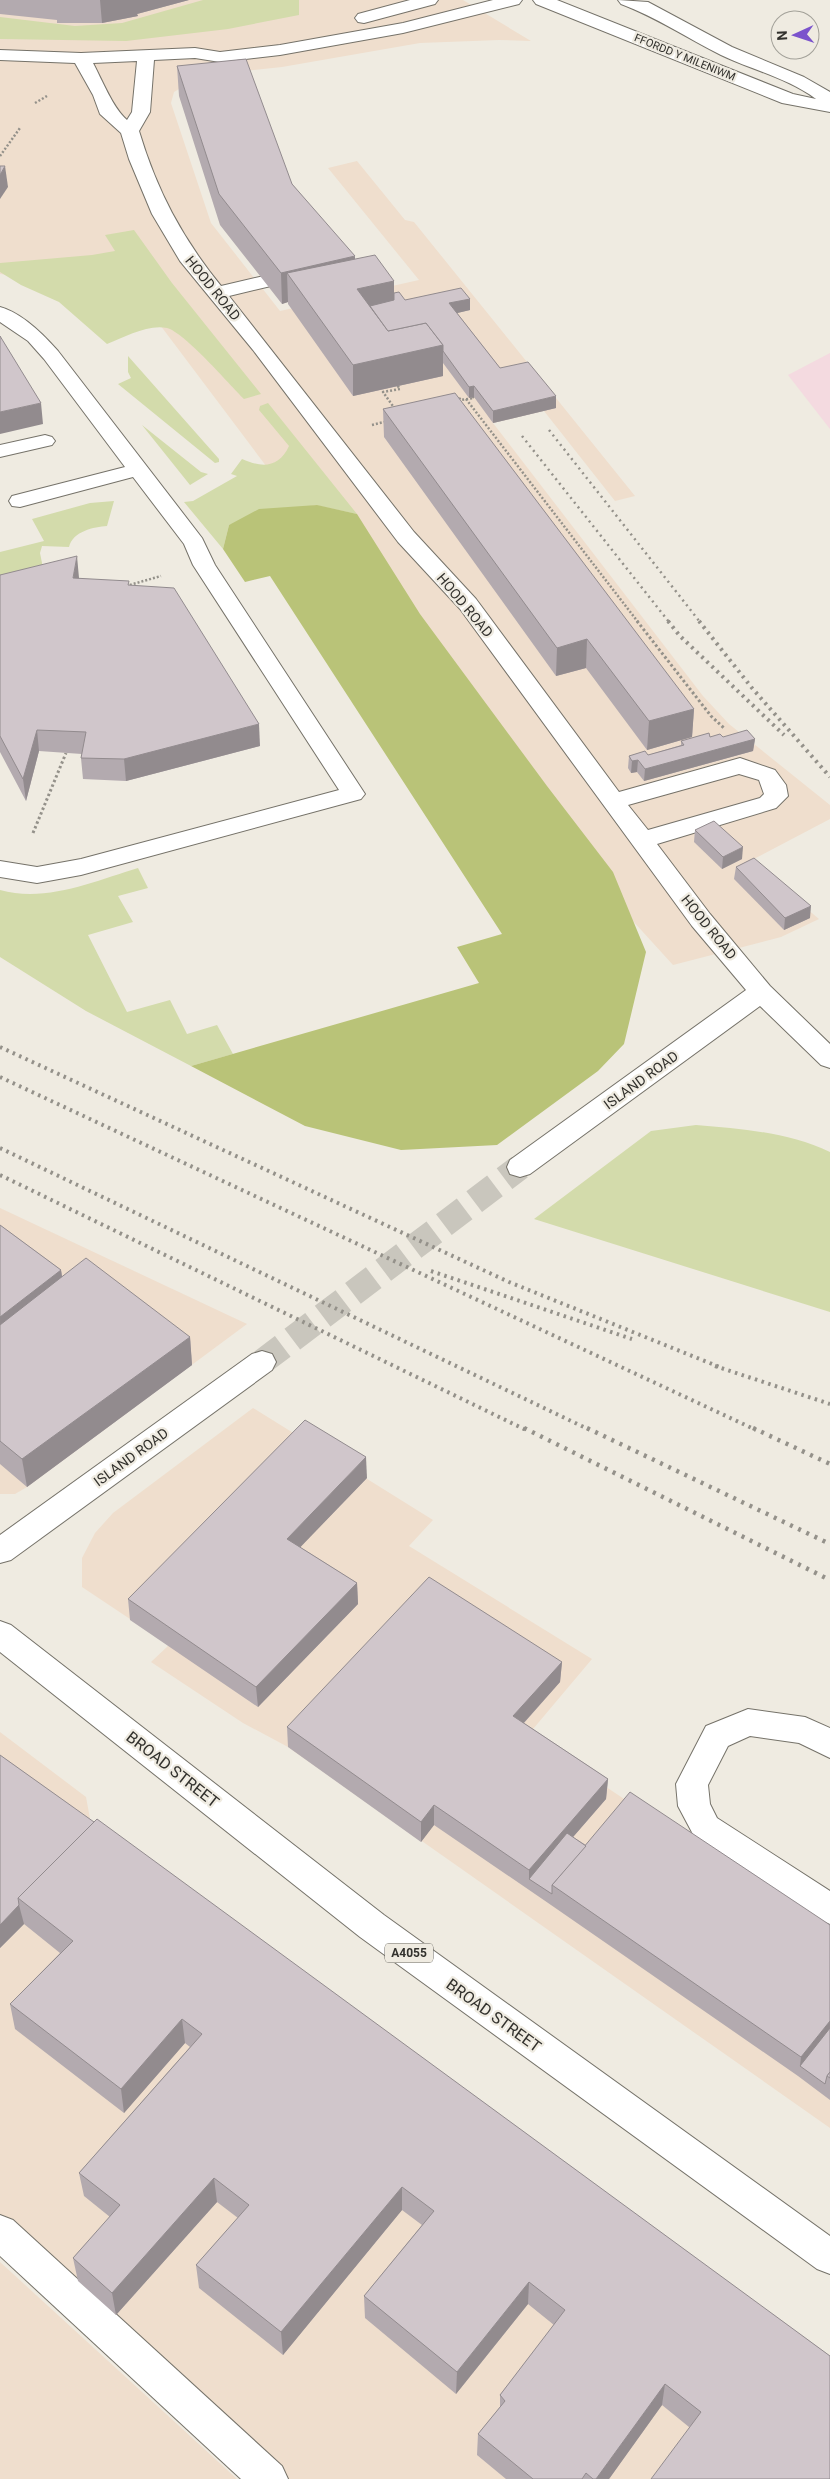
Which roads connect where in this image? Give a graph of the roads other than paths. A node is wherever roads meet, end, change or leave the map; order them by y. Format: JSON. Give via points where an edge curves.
{"nodes":[{"id":1,"x":429,"y":0,"type":"edge"},
{"id":2,"x":513,"y":0,"type":"edge"},
{"id":3,"x":542,"y":0,"type":"edge"},
{"id":4,"x":627,"y":0,"type":"edge"},
{"id":5,"x":194,"y":53,"type":"junction"},
{"id":6,"x":0,"y":55,"type":"edge"},
{"id":7,"x":146,"y":56,"type":"junction"},
{"id":8,"x":80,"y":58,"type":"junction"},
{"id":9,"x":830,"y":100,"type":"edge"},
{"id":10,"x":830,"y":107,"type":"edge"},
{"id":11,"x":130,"y":131,"type":"junction"},
{"id":12,"x":264,"y":282,"type":"edge"},
{"id":13,"x":216,"y":293,"type":"junction"},
{"id":14,"x":0,"y":313,"type":"edge"},
{"id":15,"x":45,"y":441,"type":"dead end"},
{"id":16,"x":0,"y":451,"type":"edge"},
{"id":17,"x":137,"y":470,"type":"junction"},
{"id":18,"x":20,"y":501,"type":"dead end"},
{"id":19,"x":613,"y":802,"type":"junction"},
{"id":20,"x":642,"y":840,"type":"junction"},
{"id":21,"x":8,"y":871,"type":"edge"},
{"id":22,"x":761,"y":992,"type":"junction"},
{"id":23,"x":830,"y":1059,"type":"edge"},
{"id":24,"x":520,"y":1167,"type":"tunnel mouth"},
{"id":25,"x":262,"y":1362,"type":"tunnel mouth"},
{"id":26,"x":0,"y":1551,"type":"edge"},
{"id":27,"x":0,"y":1634,"type":"edge"},
{"id":28,"x":830,"y":1744,"type":"edge"},
{"id":29,"x":830,"y":1909,"type":"edge"},
{"id":30,"x":0,"y":2232,"type":"edge"},
{"id":31,"x":830,"y":2257,"type":"edge"},
{"id":32,"x":269,"y":2479,"type":"edge"}],
"edges":[{"from":1,"to":5,"type":"street","via":[[334,25],[214,45]]},
{"from":2,"to":5,"type":"street","via":[[404,28],[301,46],[220,57]]},
{"from":3,"to":10,"type":"street","name":"FFORDD Y MILENIWM","via":[[788,99]]},
{"from":4,"to":9,"type":"street","name":"FFORDD Y MILENIWM","via":[[661,13],[739,57],[814,88]]},
{"from":5,"to":7,"type":"street"},
{"from":6,"to":8,"type":"street"},
{"from":7,"to":8,"type":"street"},
{"from":7,"to":11,"type":"street","via":[[141,112]]},
{"from":8,"to":11,"type":"street","via":[[102,95],[109,114]]},
{"from":11,"to":13,"type":"street","name":"HOOD ROAD","via":[[161,214],[187,258]]},
{"from":12,"to":13,"type":"street"},
{"from":13,"to":19,"type":"street","name":"HOOD ROAD","via":[[406,537],[468,604]]},
{"from":14,"to":17,"type":"street","via":[[35,337],[51,355]]},
{"from":15,"to":16,"type":"street"},
{"from":17,"to":18,"type":"street"},
{"from":17,"to":21,"type":"street","via":[[194,543],[204,565],[353,794],[81,867],[37,875]]},
{"from":19,"to":20,"type":"street","name":"HOOD ROAD"},
{"from":19,"to":20,"type":"street","via":[[740,766],[767,775],[774,785],[776,796],[768,803]]},
{"from":20,"to":22,"type":"street","name":"HOOD ROAD","via":[[701,920]]},
{"from":22,"to":23,"type":"street","name":"HOOD ROAD"},
{"from":22,"to":24,"type":"street","name":"ISLAND ROAD"},
{"from":25,"to":26,"type":"street","name":"ISLAND ROAD"},
{"from":27,"to":31,"type":"street","name":"BROAD STREET","number":"A4055","via":[[372,1926]]},
{"from":28,"to":29,"type":"street","via":[[805,1730],[748,1722],[717,1736],[692,1784],[694,1806],[706,1828]]},
{"from":30,"to":32,"type":"street"}]}
